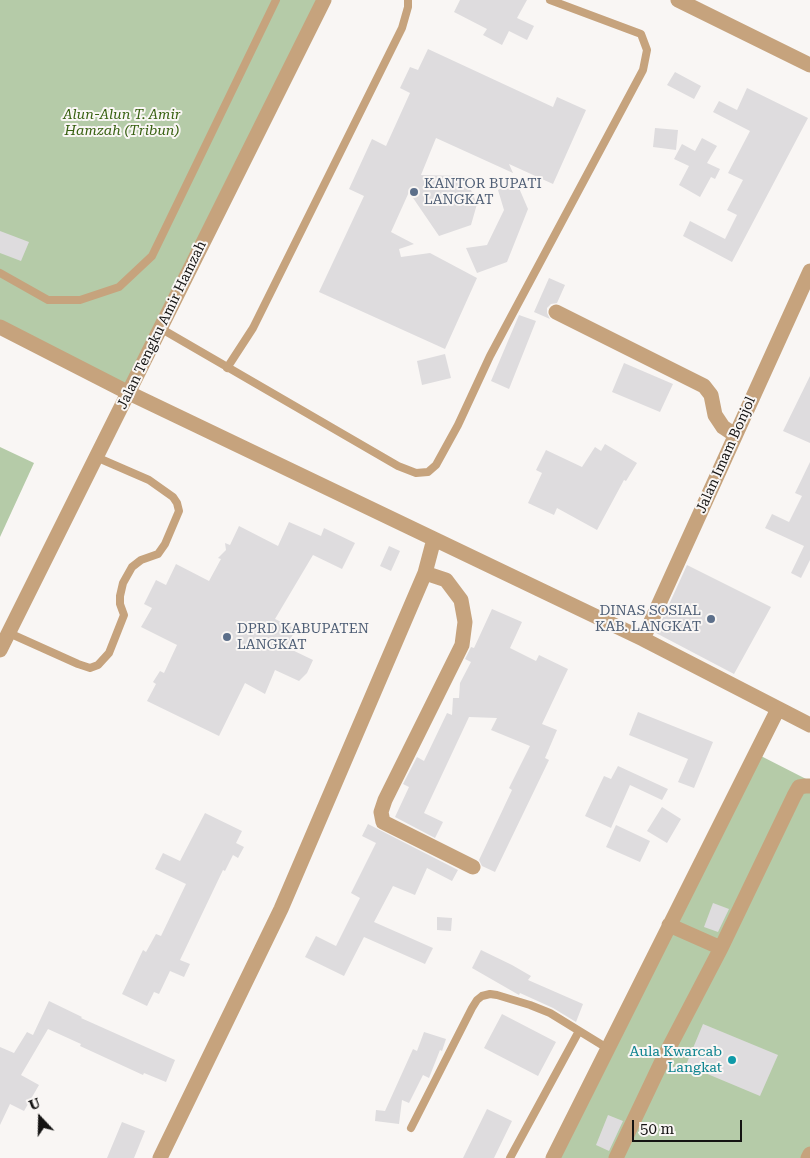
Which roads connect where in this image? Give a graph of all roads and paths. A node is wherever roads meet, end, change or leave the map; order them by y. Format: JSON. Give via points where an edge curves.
{"nodes":[{"id":1,"x":276,"y":0,"type":"edge"},
{"id":2,"x":324,"y":0,"type":"edge"},
{"id":3,"x":408,"y":0,"type":"edge"},
{"id":4,"x":550,"y":0,"type":"edge"},
{"id":5,"x":678,"y":0,"type":"edge"},
{"id":6,"x":810,"y":65,"type":"edge"},
{"id":7,"x":810,"y":271,"type":"edge"},
{"id":8,"x":0,"y":273,"type":"edge"},
{"id":9,"x":556,"y":312,"type":"dead end"},
{"id":10,"x":0,"y":326,"type":"edge"},
{"id":11,"x":160,"y":328,"type":"junction"},
{"id":12,"x":228,"y":368,"type":"junction"},
{"id":13,"x":128,"y":393,"type":"junction"},
{"id":14,"x":735,"y":435,"type":"junction"},
{"id":15,"x":96,"y":457,"type":"junction"},
{"id":16,"x":434,"y":539,"type":"junction"},
{"id":17,"x":425,"y":573,"type":"junction"},
{"id":18,"x":9,"y":633,"type":"junction"},
{"id":19,"x":643,"y":639,"type":"junction"},
{"id":20,"x":0,"y":650,"type":"edge"},
{"id":21,"x":778,"y":709,"type":"junction"},
{"id":22,"x":810,"y":725,"type":"edge"},
{"id":23,"x":810,"y":786,"type":"edge"},
{"id":24,"x":473,"y":867,"type":"dead end"},
{"id":25,"x":669,"y":925,"type":"junction"},
{"id":26,"x":721,"y":948,"type":"junction"},
{"id":27,"x":580,"y":1031,"type":"junction"},
{"id":28,"x":607,"y":1048,"type":"junction"},
{"id":29,"x":411,"y":1128,"type":"dead end"},
{"id":30,"x":810,"y":1154,"type":"edge"},
{"id":31,"x":160,"y":1158,"type":"edge"},
{"id":32,"x":510,"y":1158,"type":"edge"},
{"id":33,"x":553,"y":1158,"type":"edge"},
{"id":34,"x":616,"y":1158,"type":"edge"},
{"id":35,"x":808,"y":1158,"type":"edge"}],
"edges":[{"from":1,"to":8,"type":"lane","via":[[152,256],[119,287],[80,300],[48,300]]},
{"from":2,"to":11,"type":"street","name":"Jalan Tengku Amir Hamzah"},
{"from":3,"to":12,"type":"lane","via":[[402,28],[253,328]]},
{"from":4,"to":12,"type":"lane","via":[[641,34],[647,50],[643,70],[490,356],[436,466],[428,472],[416,473],[398,466]]},
{"from":5,"to":6,"type":"street"},
{"from":7,"to":14,"type":"street","name":"Jalan Imam Bonjol"},
{"from":9,"to":14,"type":"street","via":[[704,386],[712,395],[715,415]]},
{"from":10,"to":13,"type":"street"},
{"from":11,"to":12,"type":"lane"},
{"from":11,"to":13,"type":"street","name":"Jalan Tengku Amir Hamzah"},
{"from":13,"to":15,"type":"street","name":"Jalan Tengku Amir Hamzah"},
{"from":13,"to":16,"type":"street"},
{"from":14,"to":19,"type":"street","name":"Jalan Imam Bonjol"},
{"from":15,"to":18,"type":"street","name":"Jalan Tengku Amir Hamzah"},
{"from":15,"to":18,"type":"lane","via":[[149,480],[173,497],[179,511],[165,544],[158,554],[132,567],[123,583],[120,604],[124,615],[109,653],[98,665],[90,668],[78,664]]},
{"from":16,"to":17,"type":"street"},
{"from":16,"to":19,"type":"street"},
{"from":17,"to":24,"type":"street","via":[[446,580],[461,600],[465,622],[462,645],[385,800],[382,822]]},
{"from":17,"to":31,"type":"street","via":[[281,909]]},
{"from":18,"to":20,"type":"street","name":"Jalan Tengku Amir Hamzah"},
{"from":19,"to":21,"type":"street"},
{"from":21,"to":22,"type":"street"},
{"from":21,"to":25,"type":"street"},
{"from":23,"to":26,"type":"street","via":[[800,787],[794,796]]},
{"from":25,"to":26,"type":"street"},
{"from":25,"to":28,"type":"street"},
{"from":26,"to":34,"type":"street"},
{"from":27,"to":28,"type":"lane"},
{"from":27,"to":29,"type":"lane","via":[[530,1005],[497,995],[482,996],[472,1008]]},
{"from":27,"to":32,"type":"lane"},
{"from":28,"to":33,"type":"street"},
{"from":30,"to":35,"type":"street"}]}
